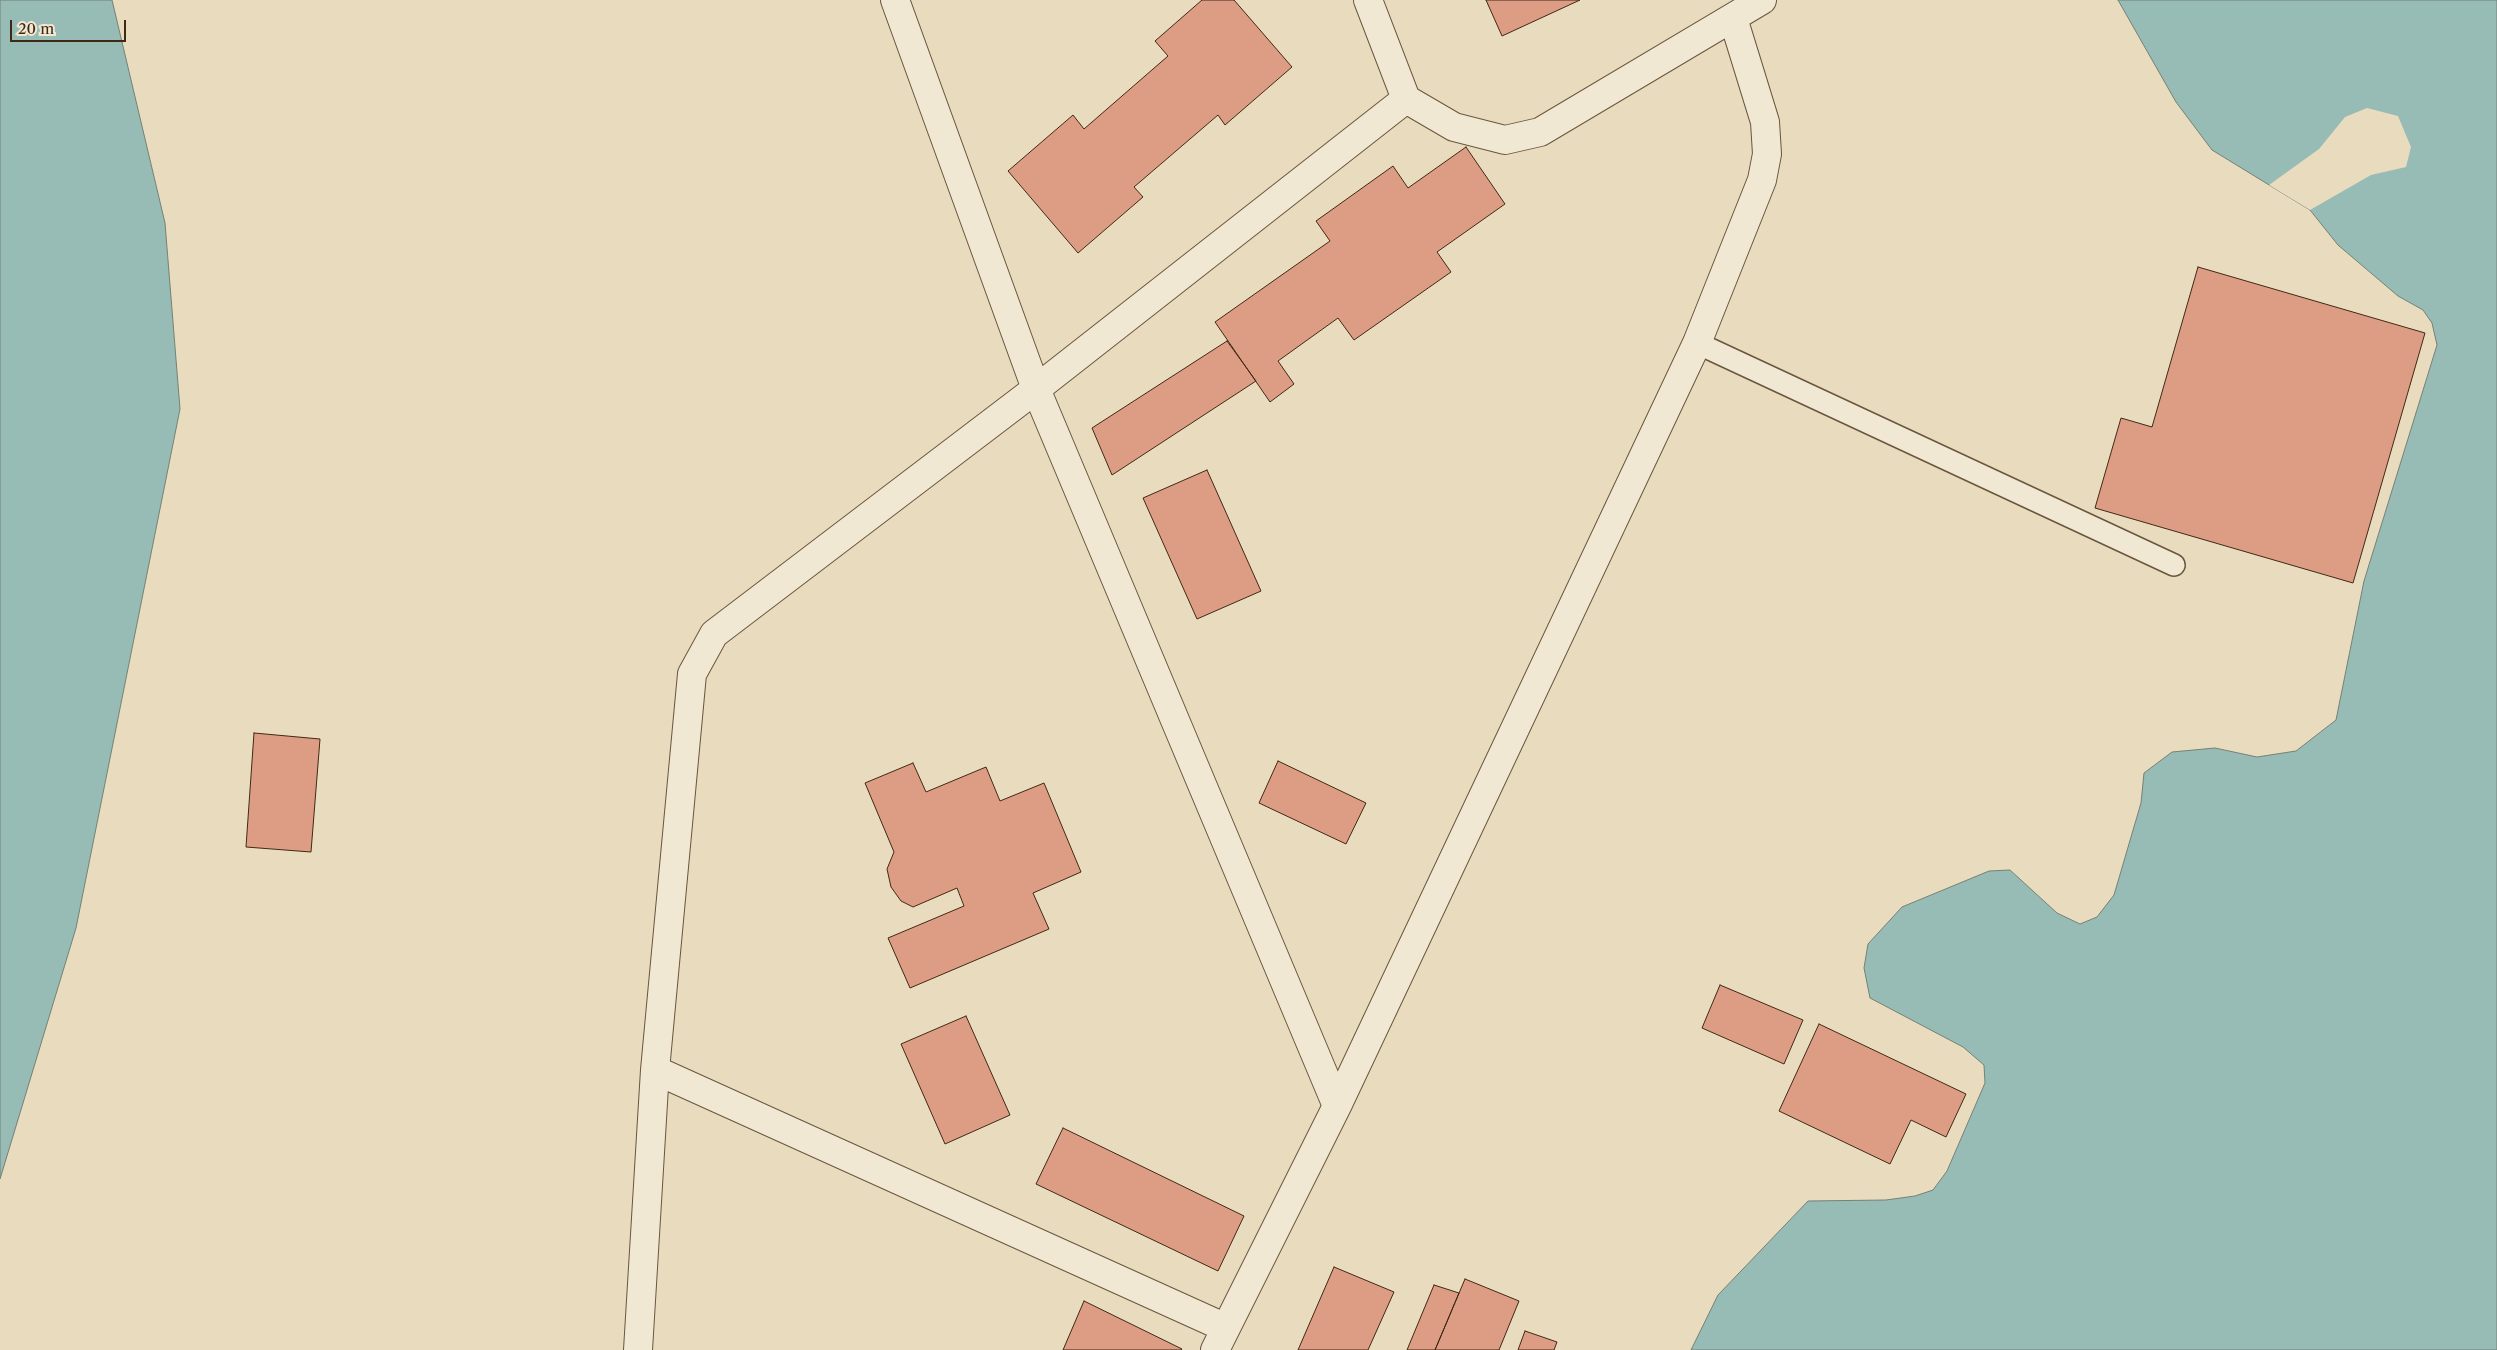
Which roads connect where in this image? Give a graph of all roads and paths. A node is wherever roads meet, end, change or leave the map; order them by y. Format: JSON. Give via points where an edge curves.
{"nodes":[{"id":1,"x":895,"y":0,"type":"edge"},
{"id":2,"x":1368,"y":0,"type":"edge"},
{"id":3,"x":1762,"y":0,"type":"edge"},
{"id":4,"x":1733,"y":18,"type":"junction"},
{"id":5,"x":1406,"y":99,"type":"junction"},
{"id":6,"x":1697,"y":343,"type":"junction"},
{"id":7,"x":1036,"y":390,"type":"junction"},
{"id":8,"x":2174,"y":565,"type":"dead end"},
{"id":9,"x":655,"y":1070,"type":"junction"},
{"id":10,"x":1337,"y":1106,"type":"junction"},
{"id":11,"x":1220,"y":1339,"type":"edge"},
{"id":12,"x":638,"y":1350,"type":"edge"}],
"edges":[{"from":1,"to":7,"type":"street"},
{"from":2,"to":5,"type":"street"},
{"from":3,"to":4,"type":"street"},
{"from":4,"to":5,"type":"street","via":[[1540,132],[1505,140],[1454,128]]},
{"from":4,"to":6,"type":"street","via":[[1765,122],[1767,154],[1762,180]]},
{"from":5,"to":7,"type":"street"},
{"from":6,"to":8,"type":"lane"},
{"from":6,"to":10,"type":"street"},
{"from":7,"to":9,"type":"street","via":[[714,634],[705,650],[692,674]]},
{"from":7,"to":10,"type":"street"},
{"from":9,"to":11,"type":"street"},
{"from":9,"to":12,"type":"street"},
{"from":10,"to":11,"type":"street"}]}
